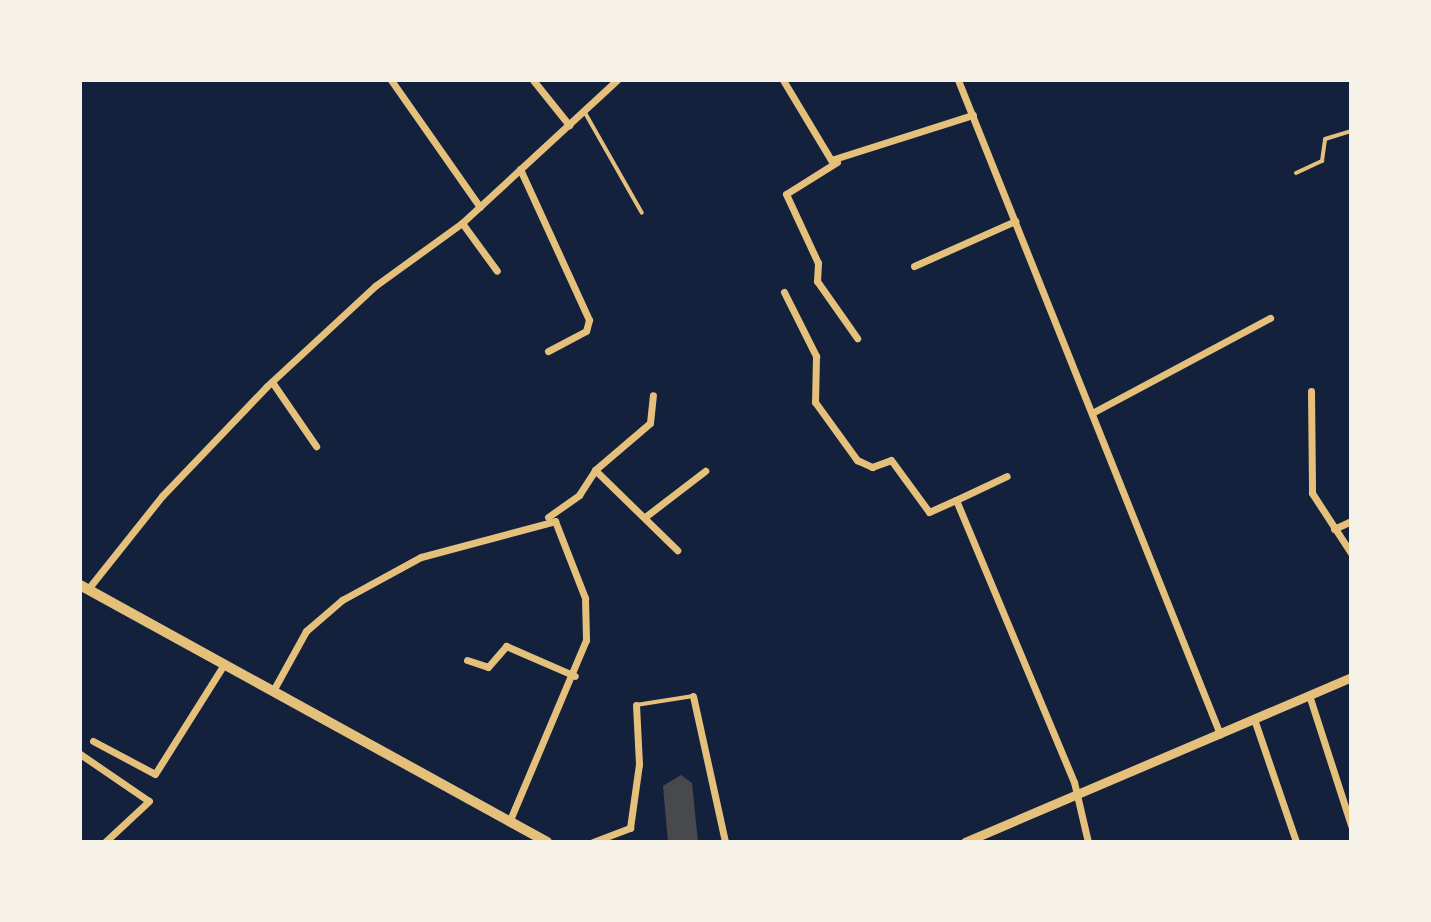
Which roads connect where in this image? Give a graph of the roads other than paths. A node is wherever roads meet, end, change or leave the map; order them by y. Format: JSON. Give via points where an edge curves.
{"nodes":[{"id":1,"x":391,"y":80,"type":"edge"},
{"id":2,"x":533,"y":80,"type":"edge"},
{"id":3,"x":617,"y":80,"type":"edge"},
{"id":4,"x":783,"y":80,"type":"edge"},
{"id":5,"x":958,"y":80,"type":"edge"},
{"id":6,"x":584,"y":111,"type":"junction"},
{"id":7,"x":973,"y":115,"type":"junction"},
{"id":8,"x":569,"y":125,"type":"junction"},
{"id":9,"x":1351,"y":131,"type":"edge"},
{"id":10,"x":839,"y":161,"type":"junction"},
{"id":11,"x":520,"y":169,"type":"junction"},
{"id":12,"x":1296,"y":173,"type":"dead end"},
{"id":13,"x":480,"y":207,"type":"junction"},
{"id":14,"x":642,"y":213,"type":"dead end"},
{"id":15,"x":1015,"y":221,"type":"junction"},
{"id":16,"x":462,"y":223,"type":"junction"},
{"id":17,"x":914,"y":266,"type":"dead end"},
{"id":18,"x":497,"y":271,"type":"dead end"},
{"id":19,"x":784,"y":292,"type":"dead end"},
{"id":20,"x":1270,"y":318,"type":"dead end"},
{"id":21,"x":857,"y":338,"type":"dead end"},
{"id":22,"x":548,"y":351,"type":"dead end"},
{"id":23,"x":272,"y":382,"type":"junction"},
{"id":24,"x":1311,"y":391,"type":"dead end"},
{"id":25,"x":653,"y":395,"type":"dead end"},
{"id":26,"x":1092,"y":413,"type":"junction"},
{"id":27,"x":316,"y":446,"type":"dead end"},
{"id":28,"x":595,"y":470,"type":"junction"},
{"id":29,"x":705,"y":471,"type":"dead end"},
{"id":30,"x":1007,"y":476,"type":"dead end"},
{"id":31,"x":956,"y":500,"type":"junction"},
{"id":32,"x":548,"y":517,"type":"junction"},
{"id":33,"x":645,"y":517,"type":"junction"},
{"id":34,"x":1351,"y":521,"type":"edge"},
{"id":35,"x":1334,"y":529,"type":"junction"},
{"id":36,"x":677,"y":550,"type":"dead end"},
{"id":37,"x":1351,"y":553,"type":"edge"},
{"id":38,"x":84,"y":587,"type":"edge"},
{"id":39,"x":467,"y":660,"type":"dead end"},
{"id":40,"x":225,"y":663,"type":"junction"},
{"id":41,"x":575,"y":676,"type":"junction"},
{"id":42,"x":1351,"y":677,"type":"edge"},
{"id":43,"x":274,"y":689,"type":"junction"},
{"id":44,"x":1309,"y":695,"type":"junction"},
{"id":45,"x":693,"y":696,"type":"joint"},
{"id":46,"x":636,"y":705,"type":"joint"},
{"id":47,"x":1254,"y":719,"type":"junction"},
{"id":48,"x":1220,"y":734,"type":"junction"},
{"id":49,"x":93,"y":741,"type":"dead end"},
{"id":50,"x":80,"y":754,"type":"edge"},
{"id":51,"x":1075,"y":795,"type":"junction"},
{"id":52,"x":509,"y":822,"type":"junction"},
{"id":53,"x":1351,"y":825,"type":"edge"},
{"id":54,"x":971,"y":841,"type":"edge"},
{"id":55,"x":105,"y":842,"type":"edge"},
{"id":56,"x":547,"y":842,"type":"edge"},
{"id":57,"x":593,"y":842,"type":"edge"},
{"id":58,"x":725,"y":842,"type":"edge"},
{"id":59,"x":1088,"y":842,"type":"edge"},
{"id":60,"x":1296,"y":842,"type":"edge"}],
"edges":[{"from":1,"to":13,"type":"street"},
{"from":2,"to":8,"type":"street"},
{"from":3,"to":6,"type":"street"},
{"from":4,"to":10,"type":"street","via":[[817,145]]},
{"from":5,"to":7,"type":"street"},
{"from":6,"to":8,"type":"street"},
{"from":6,"to":14,"type":"lane"},
{"from":7,"to":10,"type":"street"},
{"from":7,"to":15,"type":"street"},
{"from":8,"to":11,"type":"street"},
{"from":9,"to":12,"type":"lane","via":[[1325,139],[1322,161]]},
{"from":10,"to":21,"type":"street","via":[[786,194],[818,263],[817,281]]},
{"from":11,"to":13,"type":"street"},
{"from":11,"to":22,"type":"street","via":[[589,320],[586,331]]},
{"from":13,"to":16,"type":"street"},
{"from":15,"to":17,"type":"street"},
{"from":15,"to":26,"type":"street"},
{"from":16,"to":18,"type":"street"},
{"from":16,"to":23,"type":"street","via":[[375,286]]},
{"from":19,"to":31,"type":"street","via":[[816,356],[815,402],[857,460],[872,467],[891,460],[929,512]]},
{"from":20,"to":26,"type":"street"},
{"from":23,"to":27,"type":"street"},
{"from":23,"to":38,"type":"street","via":[[162,496]]},
{"from":24,"to":35,"type":"street","via":[[1309,483]]},
{"from":25,"to":28,"type":"street","via":[[650,423]]},
{"from":26,"to":48,"type":"street"},
{"from":28,"to":32,"type":"street","via":[[579,495]]},
{"from":28,"to":33,"type":"street"},
{"from":29,"to":33,"type":"street"},
{"from":30,"to":31,"type":"street"},
{"from":31,"to":51,"type":"street"},
{"from":32,"to":41,"type":"street","via":[[563,535],[585,598],[586,640]]},
{"from":32,"to":43,"type":"street","via":[[421,557],[342,600],[306,631]]},
{"from":33,"to":36,"type":"street"},
{"from":34,"to":35,"type":"street"},
{"from":35,"to":37,"type":"street"},
{"from":38,"to":40,"type":"main road"},
{"from":39,"to":41,"type":"street","via":[[488,667],[506,646]]},
{"from":40,"to":43,"type":"main road"},
{"from":40,"to":49,"type":"street","via":[[155,774]]},
{"from":41,"to":52,"type":"street","via":[[548,720]]},
{"from":42,"to":44,"type":"street"},
{"from":43,"to":52,"type":"main road"},
{"from":44,"to":47,"type":"street"},
{"from":44,"to":53,"type":"street"},
{"from":45,"to":46,"type":"lane"},
{"from":45,"to":58,"type":"street"},
{"from":46,"to":57,"type":"street","via":[[630,828]]},
{"from":47,"to":48,"type":"street"},
{"from":47,"to":60,"type":"street"},
{"from":48,"to":51,"type":"street"},
{"from":50,"to":55,"type":"street","via":[[149,801]]},
{"from":51,"to":54,"type":"street"},
{"from":51,"to":59,"type":"street"},
{"from":52,"to":56,"type":"main road"}]}
